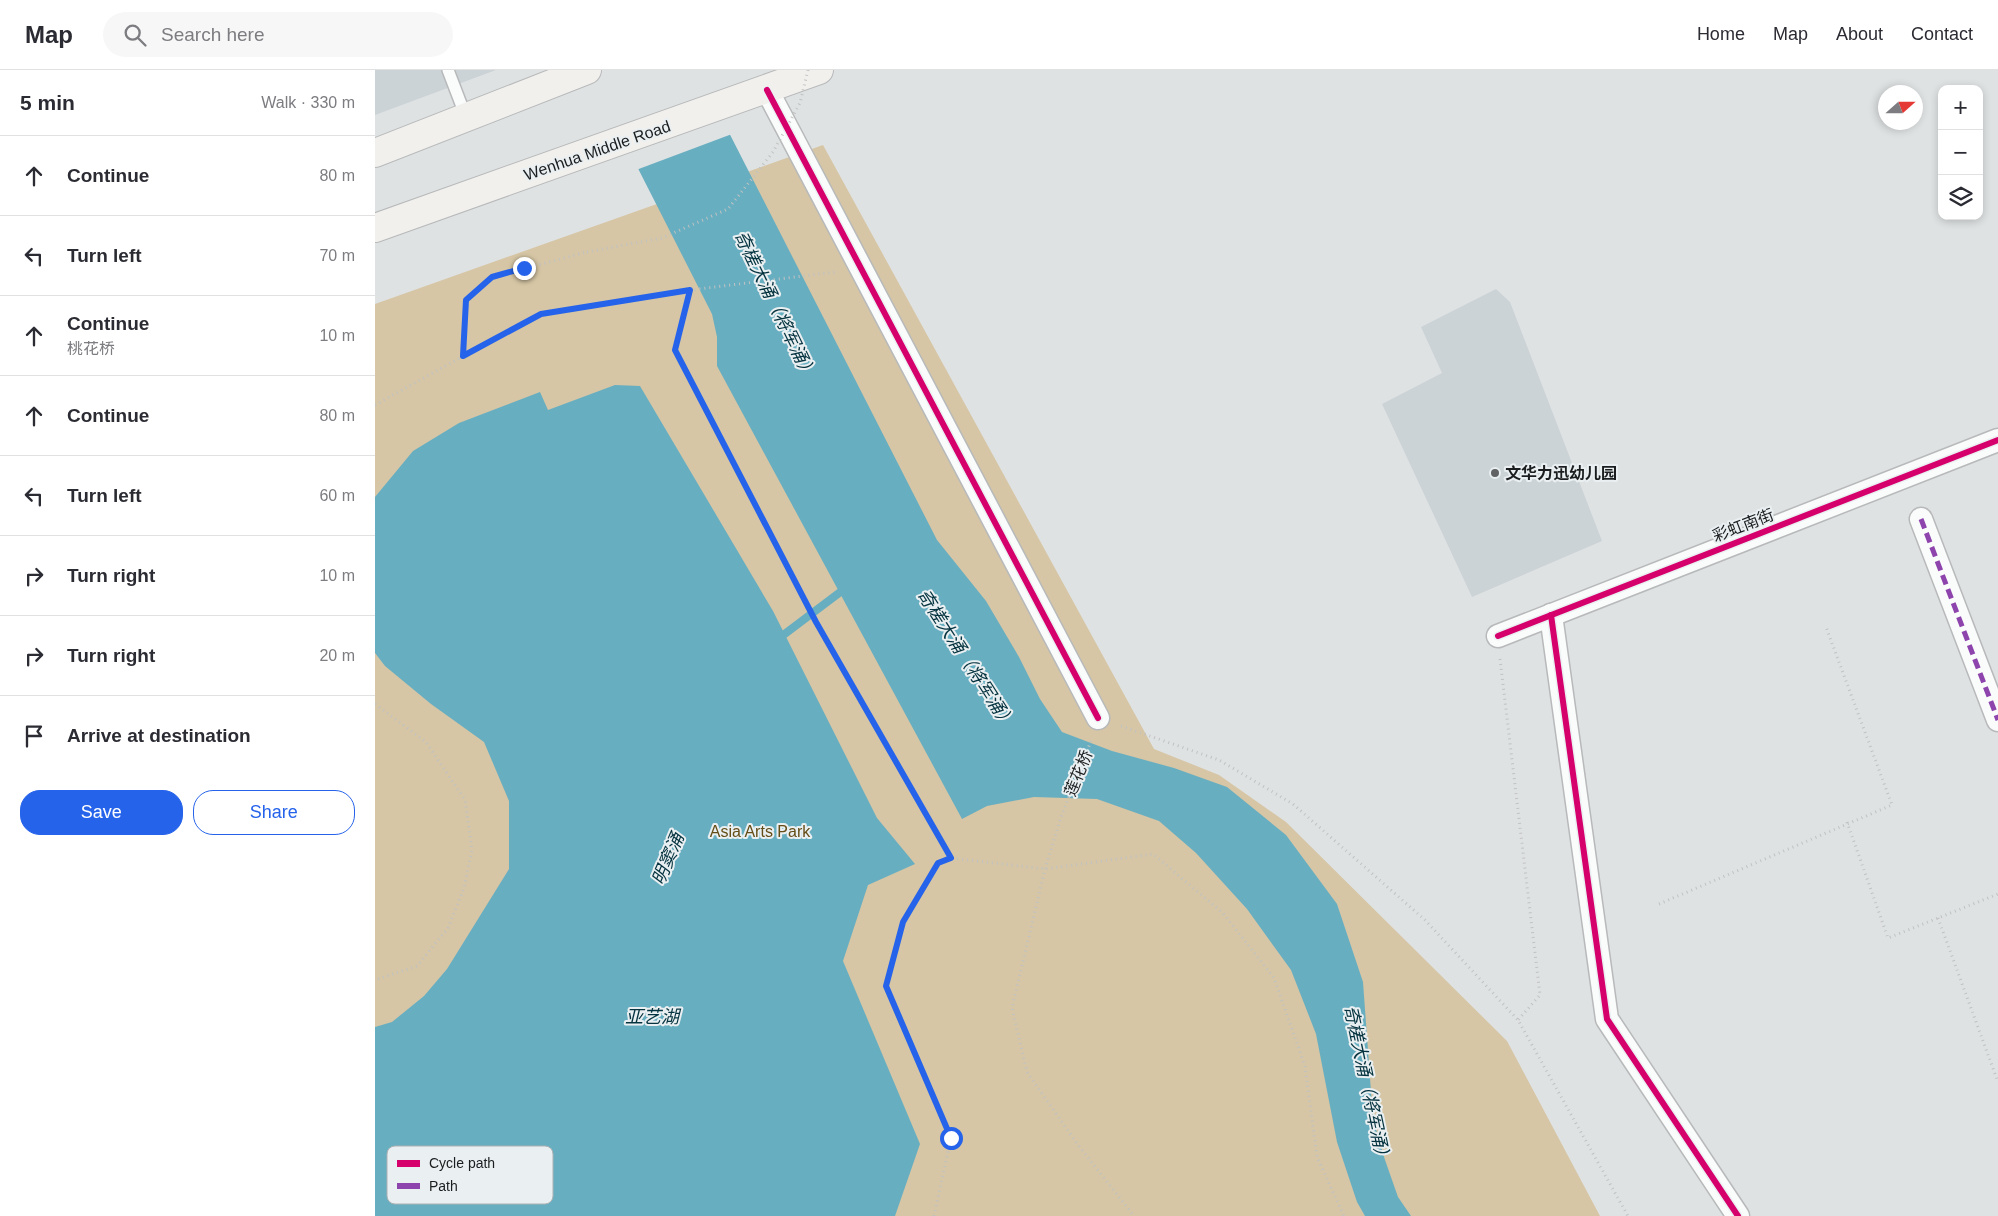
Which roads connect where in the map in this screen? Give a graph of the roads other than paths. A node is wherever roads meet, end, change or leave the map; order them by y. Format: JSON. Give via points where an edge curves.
{"nodes":[{"id":1,"x":447,"y":70,"type":"edge"},
{"id":2,"x":819,"y":70,"type":"edge"},
{"id":3,"x":585,"y":71,"type":"edge"},
{"id":4,"x":767,"y":90,"type":"junction"},
{"id":5,"x":466,"y":117,"type":"junction"},
{"id":6,"x":375,"y":154,"type":"edge"},
{"id":7,"x":375,"y":228,"type":"edge"},
{"id":8,"x":1998,"y":440,"type":"edge"},
{"id":9,"x":1921,"y":519,"type":"dead end"},
{"id":10,"x":1551,"y":616,"type":"junction"},
{"id":11,"x":1498,"y":636,"type":"road end"},
{"id":12,"x":1998,"y":720,"type":"edge"},
{"id":13,"x":1095,"y":728,"type":"road end"},
{"id":14,"x":1738,"y":1216,"type":"edge"}],
"edges":[{"from":1,"to":5,"type":"lane"},
{"from":2,"to":4,"type":"main road","name":"Wenhua Middle Road"},
{"from":3,"to":5,"type":"main road"},
{"from":4,"to":7,"type":"main road","name":"Wenhua Middle Road"},
{"from":4,"to":13,"type":"street"},
{"from":5,"to":6,"type":"main road"},
{"from":8,"to":10,"type":"street","name":"彩虹南街"},
{"from":9,"to":12,"type":"street"},
{"from":10,"to":11,"type":"street","name":"彩虹南街"},
{"from":10,"to":14,"type":"street","via":[[1607,1019]]}]}
